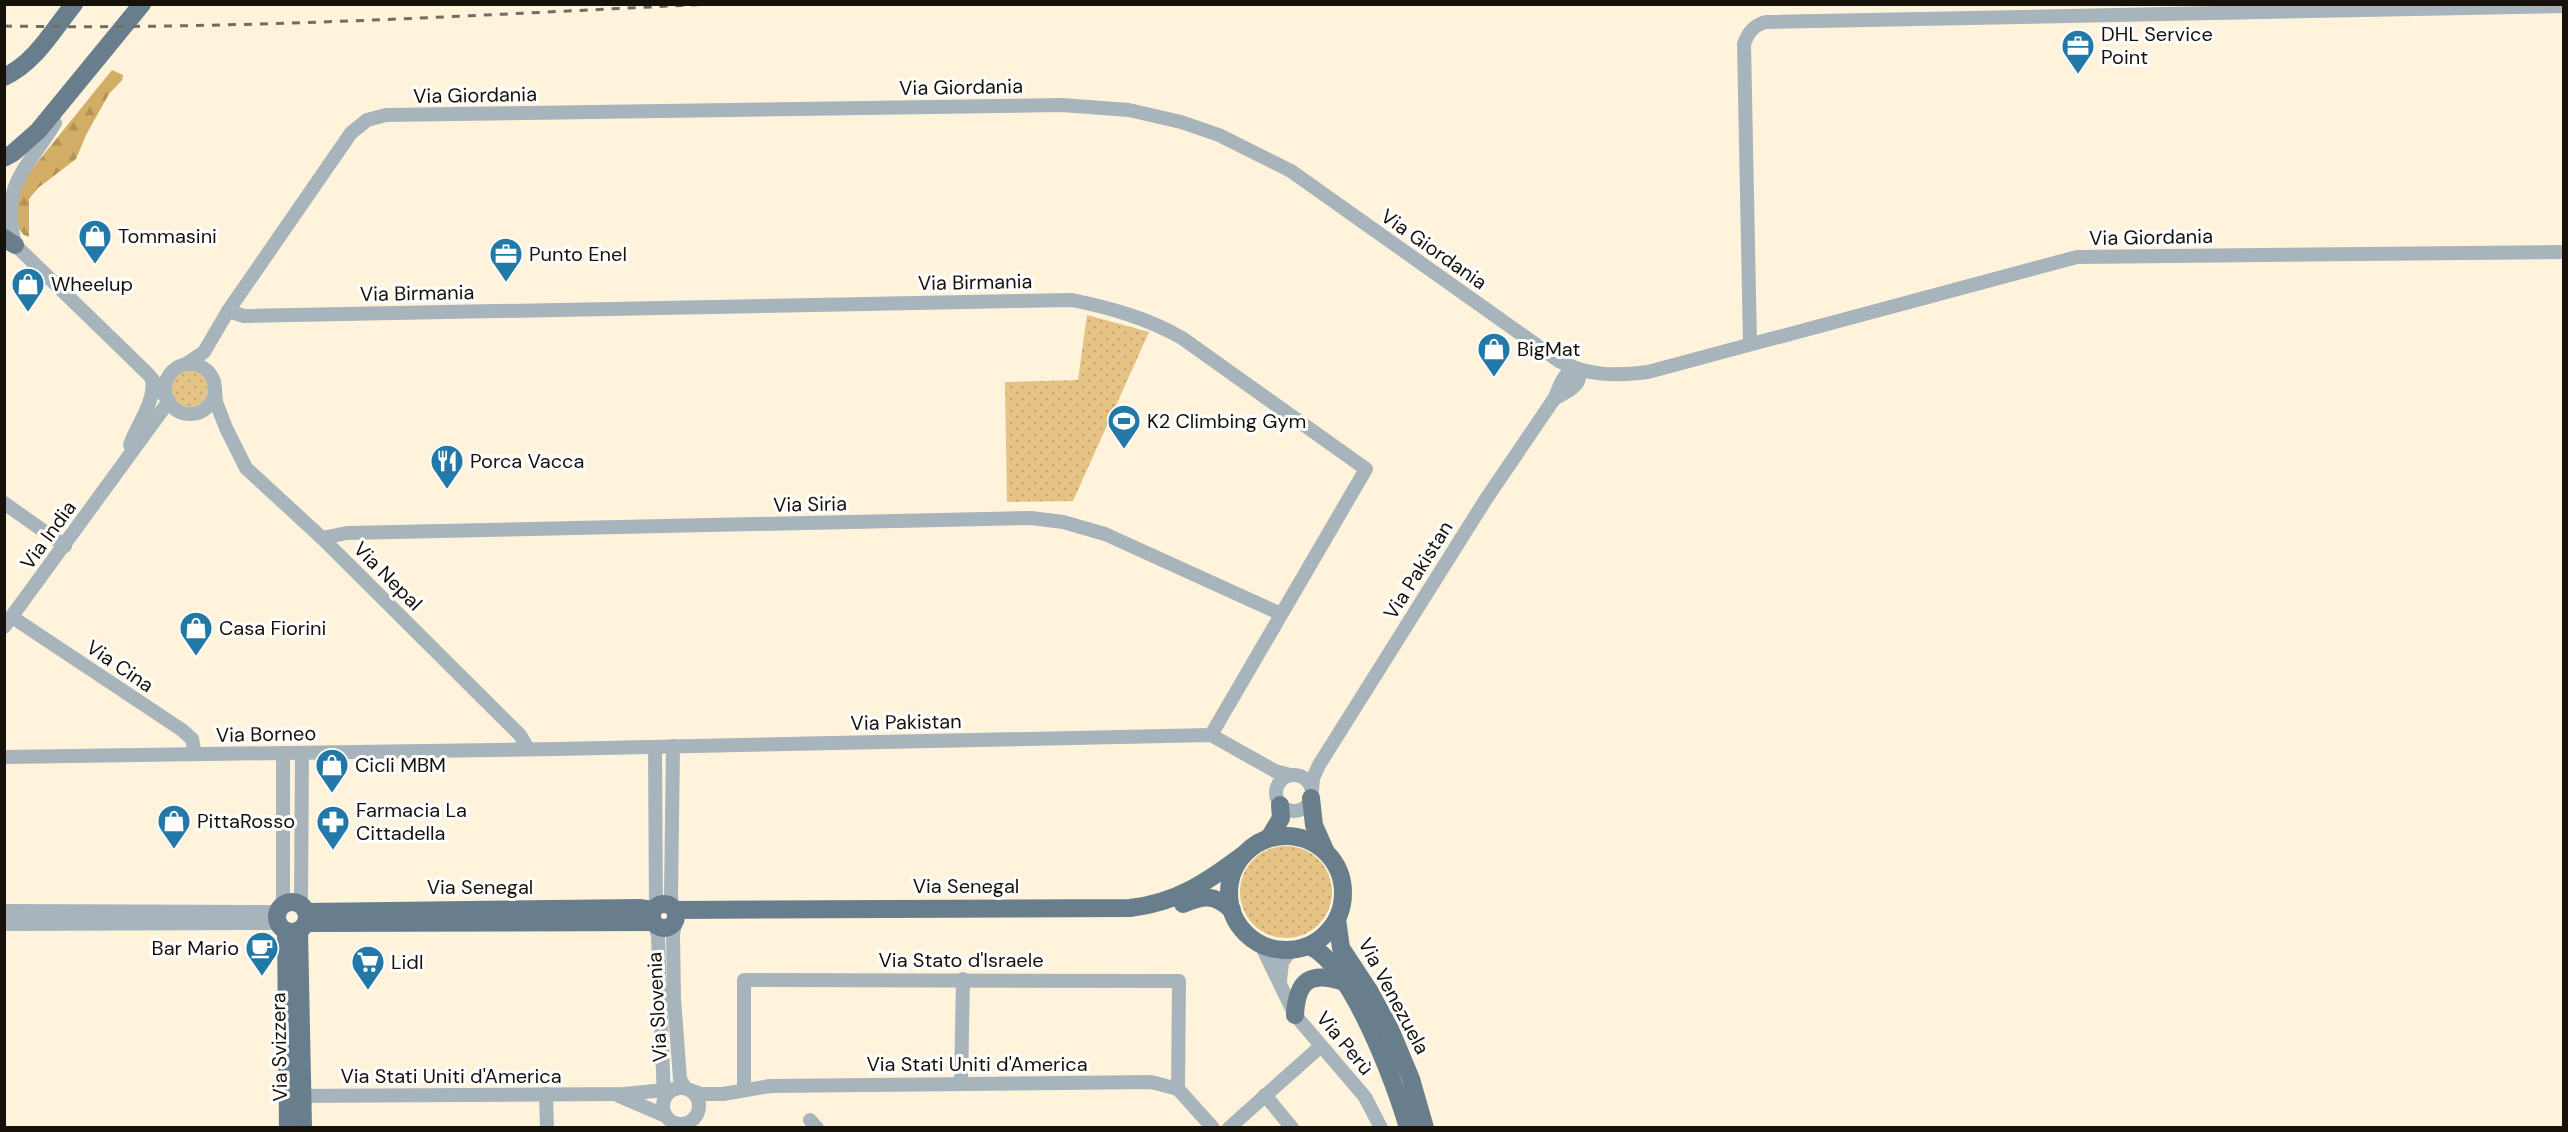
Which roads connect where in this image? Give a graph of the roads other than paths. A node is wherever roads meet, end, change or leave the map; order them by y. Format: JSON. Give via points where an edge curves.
{"nodes":[{"id":1,"x":74,"y":4,"type":"edge"},
{"id":2,"x":142,"y":4,"type":"edge"},
{"id":3,"x":2564,"y":6,"type":"edge"},
{"id":4,"x":4,"y":78,"type":"edge"},
{"id":5,"x":74,"y":90,"type":"junction"},
{"id":6,"x":4,"y":158,"type":"edge"},
{"id":7,"x":8,"y":239,"type":"edge"},
{"id":8,"x":2564,"y":252,"type":"edge"},
{"id":9,"x":228,"y":311,"type":"junction"},
{"id":10,"x":210,"y":342,"type":"junction"},
{"id":11,"x":1750,"y":344,"type":"junction"},
{"id":12,"x":1558,"y":361,"type":"junction"},
{"id":13,"x":186,"y":364,"type":"junction"},
{"id":14,"x":172,"y":372,"type":"junction"},
{"id":15,"x":148,"y":375,"type":"junction"},
{"id":16,"x":211,"y":375,"type":"junction"},
{"id":17,"x":1578,"y":376,"type":"junction"},
{"id":18,"x":1563,"y":380,"type":"junction"},
{"id":19,"x":215,"y":391,"type":"junction"},
{"id":20,"x":1554,"y":399,"type":"junction"},
{"id":21,"x":168,"y":400,"type":"junction"},
{"id":22,"x":189,"y":413,"type":"junction"},
{"id":23,"x":149,"y":428,"type":"junction"},
{"id":24,"x":226,"y":428,"type":"junction"},
{"id":25,"x":122,"y":464,"type":"junction"},
{"id":26,"x":4,"y":503,"type":"edge"},
{"id":27,"x":322,"y":538,"type":"junction"},
{"id":28,"x":65,"y":546,"type":"junction"},
{"id":29,"x":1281,"y":614,"type":"junction"},
{"id":30,"x":8,"y":622,"type":"edge"},
{"id":31,"x":1211,"y":735,"type":"junction"},
{"id":32,"x":673,"y":746,"type":"junction"},
{"id":33,"x":655,"y":747,"type":"junction"},
{"id":34,"x":528,"y":749,"type":"junction"},
{"id":35,"x":283,"y":753,"type":"junction"},
{"id":36,"x":302,"y":753,"type":"junction"},
{"id":37,"x":195,"y":754,"type":"junction"},
{"id":38,"x":4,"y":757,"type":"edge"},
{"id":39,"x":1319,"y":765,"type":"junction"},
{"id":40,"x":1285,"y":776,"type":"junction"},
{"id":41,"x":1311,"y":794,"type":"junction"},
{"id":42,"x":1280,"y":805,"type":"junction"},
{"id":43,"x":1269,"y":838,"type":"junction"},
{"id":44,"x":1325,"y":850,"type":"junction"},
{"id":45,"x":1243,"y":855,"type":"junction"},
{"id":46,"x":1232,"y":910,"type":"junction"},
{"id":47,"x":4,"y":911,"type":"edge"},
{"id":48,"x":664,"y":916,"type":"junction"},
{"id":49,"x":292,"y":918,"type":"junction"},
{"id":50,"x":1337,"y":919,"type":"junction"},
{"id":51,"x":4,"y":924,"type":"edge"},
{"id":52,"x":1262,"y":945,"type":"junction"},
{"id":53,"x":1300,"y":948,"type":"junction"},
{"id":54,"x":963,"y":979,"type":"junction"},
{"id":55,"x":1344,"y":982,"type":"junction"},
{"id":56,"x":1280,"y":983,"type":"junction"},
{"id":57,"x":1295,"y":1015,"type":"junction"},
{"id":58,"x":1321,"y":1046,"type":"junction"},
{"id":59,"x":961,"y":1084,"type":"junction"},
{"id":60,"x":744,"y":1089,"type":"junction"},
{"id":61,"x":1178,"y":1089,"type":"junction"},
{"id":62,"x":672,"y":1090,"type":"junction"},
{"id":63,"x":546,"y":1094,"type":"junction"},
{"id":64,"x":614,"y":1094,"type":"junction"},
{"id":65,"x":723,"y":1094,"type":"junction"},
{"id":66,"x":1265,"y":1095,"type":"junction"},
{"id":67,"x":295,"y":1096,"type":"junction"},
{"id":68,"x":697,"y":1119,"type":"edge"},
{"id":69,"x":673,"y":1123,"type":"edge"},
{"id":70,"x":288,"y":1128,"type":"edge"},
{"id":71,"x":303,"y":1128,"type":"edge"},
{"id":72,"x":547,"y":1128,"type":"edge"},
{"id":73,"x":1213,"y":1128,"type":"edge"},
{"id":74,"x":1228,"y":1128,"type":"edge"},
{"id":75,"x":1292,"y":1128,"type":"edge"},
{"id":76,"x":1381,"y":1128,"type":"edge"},
{"id":77,"x":1408,"y":1128,"type":"edge"},
{"id":78,"x":1425,"y":1128,"type":"edge"}],
"edges":[{"from":1,"to":4,"type":"main road","via":[[31,58]]},
{"from":2,"to":5,"type":"main road"},
{"from":3,"to":11,"type":"street","via":[[1758,24],[1744,44]]},
{"from":5,"to":6,"type":"main road","via":[[38,131]]},
{"from":5,"to":7,"type":"street","via":[[14,177],[7,193]]},
{"from":7,"to":15,"type":"street"},
{"from":8,"to":11,"type":"street","name":"Via Giordania","via":[[2077,257]]},
{"from":9,"to":10,"type":"street","name":"Via Giordania"},
{"from":9,"to":12,"type":"street","name":"Via Giordania","via":[[351,133],[377,117],[1062,105],[1129,110],[1181,122],[1219,135],[1291,171]]},
{"from":9,"to":29,"type":"street","name":"Via Birmania","via":[[244,316],[1072,300],[1110,308],[1155,322],[1182,338],[1366,469]]},
{"from":10,"to":13,"type":"street","name":"Via Giordania","via":[[204,352]]},
{"from":10,"to":16,"type":"street"},
{"from":11,"to":17,"type":"street","name":"Via Giordania","via":[[1648,372]]},
{"from":12,"to":17,"type":"street","name":"Via Giordania"},
{"from":12,"to":18,"type":"street"},
{"from":13,"to":14,"type":"street"},
{"from":13,"to":16,"type":"street","via":[[200,366]]},
{"from":14,"to":15,"type":"street"},
{"from":14,"to":21,"type":"street","via":[[166,385]]},
{"from":15,"to":21,"type":"street"},
{"from":15,"to":25,"type":"street","name":"Via India","via":[[153,388],[151,398]]},
{"from":16,"to":19,"type":"street","name":"Via Nepal"},
{"from":17,"to":18,"type":"street","name":"Via Pakistan","via":[[1571,370]]},
{"from":17,"to":20,"type":"street","name":"Via Pakistan"},
{"from":18,"to":20,"type":"street","name":"Via Pakistan"},
{"from":19,"to":22,"type":"street","via":[[204,409]]},
{"from":19,"to":24,"type":"street","name":"Via Nepal"},
{"from":20,"to":39,"type":"street","name":"Via Pakistan","via":[[1473,518]]},
{"from":21,"to":22,"type":"street","via":[[173,407]]},
{"from":21,"to":23,"type":"street","name":"Via India"},
{"from":22,"to":23,"type":"street"},
{"from":22,"to":24,"type":"street"},
{"from":23,"to":25,"type":"street","name":"Via India"},
{"from":24,"to":27,"type":"street","name":"Via Nepal","via":[[246,468]]},
{"from":25,"to":28,"type":"street","name":"Via India"},
{"from":26,"to":28,"type":"street"},
{"from":27,"to":29,"type":"street","name":"Via Siria","via":[[347,533],[1031,518],[1105,534]]},
{"from":27,"to":34,"type":"street","name":"Via Nepal","via":[[520,735]]},
{"from":28,"to":30,"type":"street","name":"Via India"},
{"from":29,"to":31,"type":"street","name":"Via Birmania"},
{"from":30,"to":37,"type":"street","name":"Via Cina","via":[[182,730],[192,740]]},
{"from":31,"to":32,"type":"street","name":"Via Pakistan"},
{"from":31,"to":40,"type":"street"},
{"from":32,"to":33,"type":"street","name":"Via Pakistan"},
{"from":32,"to":48,"type":"street","name":"Via Slovenia","via":[[671,897]]},
{"from":33,"to":34,"type":"street","name":"Via Pakistan"},
{"from":33,"to":48,"type":"street","name":"Via Slovenia"},
{"from":34,"to":36,"type":"street","name":"Via Borneo"},
{"from":35,"to":36,"type":"street","name":"Via Borneo"},
{"from":35,"to":37,"type":"street","name":"Via Borneo"},
{"from":35,"to":49,"type":"street","name":"Via Svizzera"},
{"from":36,"to":49,"type":"street","name":"Via Svizzera"},
{"from":37,"to":38,"type":"street","name":"Via Borneo"},
{"from":39,"to":40,"type":"street"},
{"from":39,"to":41,"type":"street","name":"Via Pakistan"},
{"from":40,"to":41,"type":"street","via":[[1307,780]]},
{"from":40,"to":42,"type":"street","via":[[1276,794]]},
{"from":41,"to":42,"type":"street","via":[[1300,810]]},
{"from":41,"to":44,"type":"main road","name":"Via Venezuela","via":[[1314,825]]},
{"from":42,"to":43,"type":"main road","via":[[1281,818]]},
{"from":43,"to":44,"type":"main road","via":[[1304,838]]},
{"from":43,"to":45,"type":"main road"},
{"from":44,"to":50,"type":"main road","name":"Via Venezuela","via":[[1342,878],[1343,898]]},
{"from":45,"to":46,"type":"main road","via":[[1230,881]]},
{"from":45,"to":48,"type":"main road","name":"Via Senegal","via":[[1187,892],[1140,907]]},
{"from":46,"to":48,"type":"main road","name":"Via Senegal","via":[[1208,896],[1150,916],[1130,918]]},
{"from":46,"to":52,"type":"main road","via":[[1243,931]]},
{"from":47,"to":49,"type":"street","name":"Via Senegal"},
{"from":48,"to":49,"type":"main road","name":"Via Senegal"},
{"from":48,"to":62,"type":"street","name":"Via Slovenia","via":[[658,936]]},
{"from":48,"to":62,"type":"street","name":"Via Slovenia","via":[[672,935],[680,1080]]},
{"from":49,"to":51,"type":"street","name":"Via Senegal"},
{"from":49,"to":67,"type":"main road","name":"Via Svizzera"},
{"from":50,"to":53,"type":"main road","name":"Via Venezuela","via":[[1330,930]]},
{"from":50,"to":78,"type":"main road","name":"Via Venezuela","via":[[1341,948],[1390,1029],[1411,1079]]},
{"from":52,"to":53,"type":"main road","name":"Via Venezuela"},
{"from":52,"to":56,"type":"street","name":"Via Perù"},
{"from":53,"to":55,"type":"main road","name":"Via Venezuela","via":[[1327,958]]},
{"from":53,"to":56,"type":"street","via":[[1282,962]]},
{"from":54,"to":59,"type":"street"},
{"from":54,"to":60,"type":"street","name":"Via Stato d'Israele","via":[[744,980]]},
{"from":54,"to":61,"type":"street","name":"Via Stato d'Israele","via":[[1179,981]]},
{"from":55,"to":57,"type":"main road","via":[[1323,977],[1305,982],[1297,994]]},
{"from":55,"to":77,"type":"main road","name":"Via Venezuela","via":[[1375,1036]]},
{"from":56,"to":57,"type":"street","name":"Via Perù"},
{"from":57,"to":58,"type":"street","name":"Via Perù"},
{"from":58,"to":66,"type":"street"},
{"from":58,"to":76,"type":"street","name":"Via Perù","via":[[1365,1097]]},
{"from":59,"to":60,"type":"street","name":"Via Stati Uniti d'America"},
{"from":59,"to":61,"type":"street","name":"Via Stati Uniti d'America","via":[[1151,1082]]},
{"from":60,"to":65,"type":"street","name":"Via Stati Uniti d'America"},
{"from":61,"to":73,"type":"street"},
{"from":62,"to":64,"type":"street","name":"Via Stati Uniti d'America"},
{"from":62,"to":65,"type":"street","name":"Via Stati Uniti d'America"},
{"from":62,"to":68,"type":"street","via":[[699,1099]]},
{"from":62,"to":69,"type":"street","via":[[663,1111]]},
{"from":63,"to":64,"type":"street","name":"Via Stati Uniti d'America"},
{"from":63,"to":67,"type":"street","name":"Via Stati Uniti d'America"},
{"from":63,"to":72,"type":"street"},
{"from":64,"to":69,"type":"street","name":"Via Stati Uniti d'America"},
{"from":65,"to":68,"type":"street","name":"Via Stati Uniti d'America","via":[[711,1100]]},
{"from":66,"to":74,"type":"street"},
{"from":66,"to":75,"type":"street"},
{"from":67,"to":70,"type":"main road","name":"Via Svizzera"},
{"from":67,"to":71,"type":"main road","name":"Via Svizzera"},
{"from":68,"to":69,"type":"street","via":[[686,1125]]}]}
